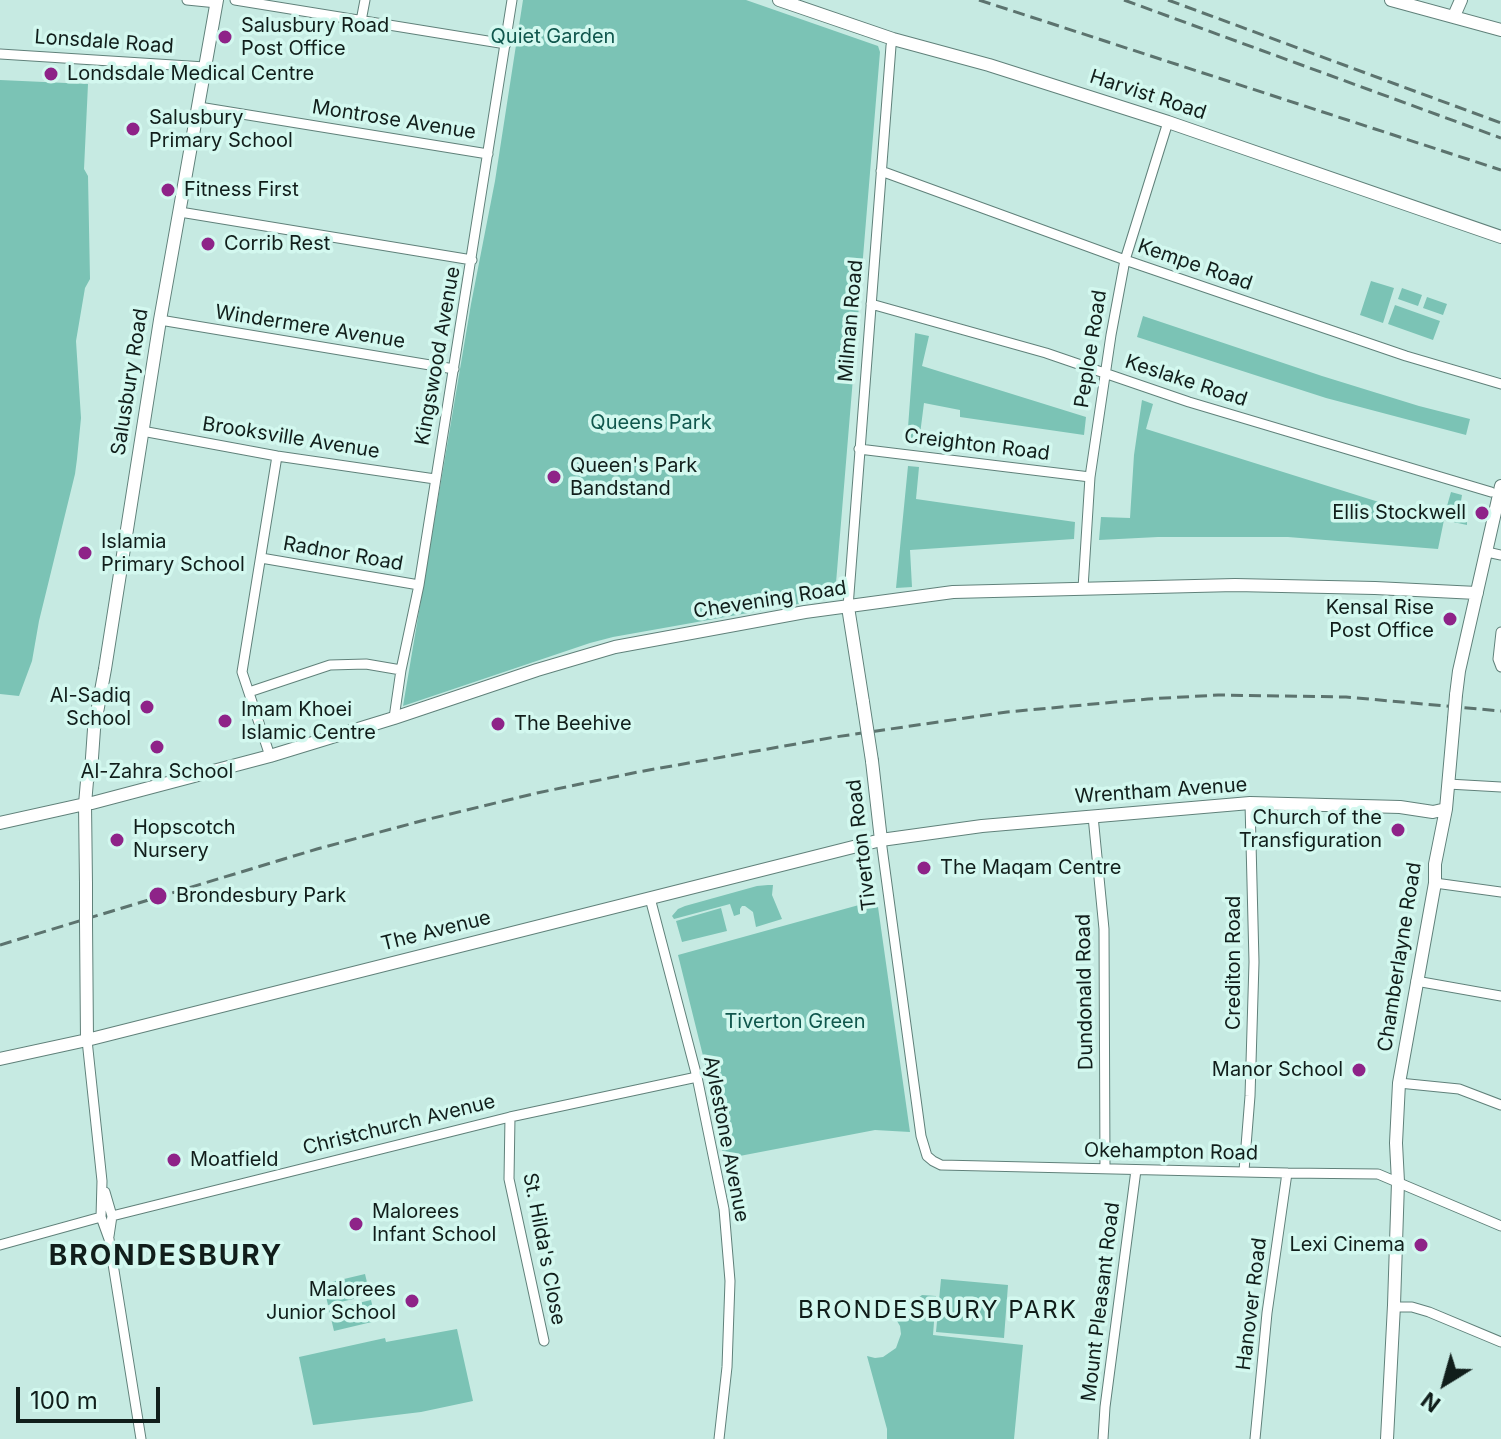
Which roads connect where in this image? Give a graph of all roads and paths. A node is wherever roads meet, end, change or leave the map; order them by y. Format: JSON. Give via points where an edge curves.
{"nodes":[{"id":1,"x":187,"y":0,"type":"edge"},
{"id":2,"x":235,"y":0,"type":"edge"},
{"id":3,"x":365,"y":0,"type":"edge"},
{"id":4,"x":512,"y":0,"type":"edge"},
{"id":5,"x":779,"y":0,"type":"edge"},
{"id":6,"x":1391,"y":0,"type":"edge"},
{"id":7,"x":1461,"y":0,"type":"edge"},
{"id":8,"x":217,"y":1,"type":"edge"},
{"id":9,"x":1454,"y":16,"type":"junction"},
{"id":10,"x":361,"y":21,"type":"junction"},
{"id":11,"x":1501,"y":30,"type":"edge"},
{"id":12,"x":893,"y":39,"type":"junction"},
{"id":13,"x":506,"y":44,"type":"junction"},
{"id":14,"x":0,"y":54,"type":"edge"},
{"id":15,"x":205,"y":67,"type":"junction"},
{"id":16,"x":199,"y":107,"type":"junction"},
{"id":17,"x":1168,"y":122,"type":"junction"},
{"id":18,"x":488,"y":154,"type":"junction"},
{"id":19,"x":881,"y":171,"type":"junction"},
{"id":20,"x":180,"y":212,"type":"junction"},
{"id":21,"x":1501,"y":237,"type":"edge"},
{"id":22,"x":472,"y":260,"type":"junction"},
{"id":23,"x":1125,"y":260,"type":"junction"},
{"id":24,"x":871,"y":304,"type":"junction"},
{"id":25,"x":160,"y":320,"type":"junction"},
{"id":26,"x":454,"y":369,"type":"junction"},
{"id":27,"x":1104,"y":374,"type":"junction"},
{"id":28,"x":1501,"y":384,"type":"edge"},
{"id":29,"x":142,"y":431,"type":"junction"},
{"id":30,"x":859,"y":449,"type":"junction"},
{"id":31,"x":277,"y":456,"type":"junction"},
{"id":32,"x":1090,"y":477,"type":"junction"},
{"id":33,"x":435,"y":479,"type":"junction"},
{"id":34,"x":1498,"y":489,"type":"edge"},
{"id":35,"x":1487,"y":552,"type":"junction"},
{"id":36,"x":1501,"y":555,"type":"edge"},
{"id":37,"x":261,"y":558,"type":"junction"},
{"id":38,"x":419,"y":585,"type":"junction"},
{"id":39,"x":1083,"y":588,"type":"junction"},
{"id":40,"x":1477,"y":593,"type":"junction"},
{"id":41,"x":848,"y":607,"type":"junction"},
{"id":42,"x":1501,"y":632,"type":"edge"},
{"id":43,"x":1501,"y":667,"type":"edge"},
{"id":44,"x":401,"y":670,"type":"junction"},
{"id":45,"x":249,"y":692,"type":"junction"},
{"id":46,"x":394,"y":718,"type":"junction"},
{"id":47,"x":270,"y":756,"type":"junction"},
{"id":48,"x":1448,"y":784,"type":"junction"},
{"id":49,"x":1501,"y":787,"type":"edge"},
{"id":50,"x":1250,"y":803,"type":"junction"},
{"id":51,"x":88,"y":804,"type":"junction"},
{"id":52,"x":1446,"y":809,"type":"junction"},
{"id":53,"x":1093,"y":816,"type":"junction"},
{"id":54,"x":0,"y":823,"type":"edge"},
{"id":55,"x":881,"y":840,"type":"junction"},
{"id":56,"x":1435,"y":883,"type":"junction"},
{"id":57,"x":1501,"y":892,"type":"edge"},
{"id":58,"x":650,"y":898,"type":"junction"},
{"id":59,"x":1416,"y":981,"type":"junction"},
{"id":60,"x":1501,"y":996,"type":"edge"},
{"id":61,"x":87,"y":1040,"type":"junction"},
{"id":62,"x":0,"y":1059,"type":"edge"},
{"id":63,"x":697,"y":1077,"type":"junction"},
{"id":64,"x":1399,"y":1083,"type":"junction"},
{"id":65,"x":1501,"y":1105,"type":"edge"},
{"id":66,"x":510,"y":1117,"type":"junction"},
{"id":67,"x":941,"y":1165,"type":"joint"},
{"id":68,"x":1105,"y":1168,"type":"junction"},
{"id":69,"x":1136,"y":1170,"type":"junction"},
{"id":70,"x":1244,"y":1171,"type":"junction"},
{"id":71,"x":1287,"y":1173,"type":"junction"},
{"id":72,"x":1398,"y":1182,"type":"junction"},
{"id":73,"x":106,"y":1217,"type":"junction"},
{"id":74,"x":1501,"y":1226,"type":"edge"},
{"id":75,"x":0,"y":1245,"type":"edge"},
{"id":76,"x":1394,"y":1307,"type":"junction"},
{"id":77,"x":544,"y":1341,"type":"dead end"},
{"id":78,"x":1501,"y":1342,"type":"edge"},
{"id":79,"x":141,"y":1439,"type":"edge"},
{"id":80,"x":719,"y":1439,"type":"edge"},
{"id":81,"x":1103,"y":1439,"type":"edge"},
{"id":82,"x":1255,"y":1439,"type":"edge"},
{"id":83,"x":1387,"y":1439,"type":"edge"}],
"edges":[{"from":1,"to":8,"type":"street"},
{"from":2,"to":10,"type":"street"},
{"from":3,"to":10,"type":"street"},
{"from":4,"to":13,"type":"street","name":"Kingswood Avenue"},
{"from":5,"to":12,"type":"street","name":"Harvist Road"},
{"from":6,"to":9,"type":"street"},
{"from":7,"to":9,"type":"street"},
{"from":8,"to":15,"type":"street","name":"Salusbury Road"},
{"from":9,"to":11,"type":"street"},
{"from":10,"to":13,"type":"street"},
{"from":12,"to":17,"type":"street","name":"Harvist Road"},
{"from":12,"to":19,"type":"street","name":"Milman Road"},
{"from":13,"to":18,"type":"street","name":"Kingswood Avenue"},
{"from":14,"to":15,"type":"street","name":"Lonsdale Road"},
{"from":15,"to":16,"type":"street","name":"Salusbury Road"},
{"from":16,"to":18,"type":"street","name":"Montrose Avenue"},
{"from":16,"to":20,"type":"street","name":"Salusbury Road"},
{"from":17,"to":21,"type":"street","name":"Harvist Road"},
{"from":17,"to":23,"type":"street","name":"Peploe Road"},
{"from":18,"to":22,"type":"street","name":"Kingswood Avenue"},
{"from":19,"to":23,"type":"street","name":"Kempe Road"},
{"from":19,"to":24,"type":"street","name":"Milman Road"},
{"from":20,"to":22,"type":"street"},
{"from":20,"to":25,"type":"street","name":"Salusbury Road"},
{"from":22,"to":26,"type":"street","name":"Kingswood Avenue"},
{"from":23,"to":27,"type":"street","name":"Peploe Road"},
{"from":23,"to":28,"type":"street","name":"Kempe Road"},
{"from":24,"to":27,"type":"street","name":"Keslake Road"},
{"from":24,"to":30,"type":"street","name":"Milman Road"},
{"from":25,"to":26,"type":"street","name":"Windermere Avenue"},
{"from":25,"to":29,"type":"street","name":"Salusbury Road"},
{"from":26,"to":33,"type":"street","name":"Kingswood Avenue"},
{"from":27,"to":32,"type":"street","name":"Peploe Road"},
{"from":27,"to":34,"type":"street","name":"Keslake Road","via":[[1465,484]]},
{"from":29,"to":31,"type":"street","name":"Brooksville Avenue"},
{"from":29,"to":51,"type":"street","name":"Salusbury Road","via":[[94,729]]},
{"from":30,"to":32,"type":"street","name":"Creighton Road"},
{"from":30,"to":41,"type":"street","name":"Milman Road"},
{"from":31,"to":33,"type":"street","name":"Brooksville Avenue"},
{"from":31,"to":37,"type":"street"},
{"from":32,"to":39,"type":"street","name":"Peploe Road"},
{"from":33,"to":38,"type":"street","name":"Kingswood Avenue"},
{"from":34,"to":35,"type":"street","name":"Chamberlayne Road"},
{"from":35,"to":36,"type":"street"},
{"from":35,"to":40,"type":"street","name":"Chamberlayne Road"},
{"from":37,"to":38,"type":"street","name":"Radnor Road"},
{"from":37,"to":45,"type":"street","via":[[242,672]]},
{"from":38,"to":44,"type":"street","name":"Kingswood Avenue"},
{"from":39,"to":40,"type":"street","name":"Chevening Road","via":[[1235,585]]},
{"from":39,"to":41,"type":"street","name":"Chevening Road","via":[[953,592]]},
{"from":40,"to":48,"type":"street","name":"Chamberlayne Road","bridge":true,"via":[[1457,688]]},
{"from":41,"to":46,"type":"street","name":"Chevening Road","via":[[615,647]]},
{"from":41,"to":55,"type":"street","name":"Tiverton Road","bridge":true},
{"from":42,"to":43,"type":"street"},
{"from":44,"to":45,"type":"street","via":[[330,665]]},
{"from":44,"to":46,"type":"street","name":"Kingswood Avenue"},
{"from":45,"to":47,"type":"street"},
{"from":46,"to":47,"type":"street","name":"Chevening Road"},
{"from":47,"to":51,"type":"street","name":"Chevening Road"},
{"from":48,"to":49,"type":"street"},
{"from":48,"to":52,"type":"street","name":"Chamberlayne Road"},
{"from":50,"to":52,"type":"street","name":"Wrentham Avenue"},
{"from":50,"to":53,"type":"street","name":"Wrentham Avenue"},
{"from":50,"to":70,"type":"street","name":"Crediton Road","via":[[1254,962]]},
{"from":51,"to":54,"type":"street","name":"Chevening Road"},
{"from":51,"to":61,"type":"street","bridge":true},
{"from":52,"to":56,"type":"street","name":"Chamberlayne Road"},
{"from":53,"to":55,"type":"street","name":"Wrentham Avenue"},
{"from":53,"to":68,"type":"street","name":"Dundonald Road","via":[[1104,929]]},
{"from":55,"to":58,"type":"street","name":"The Avenue"},
{"from":55,"to":67,"type":"street","name":"Tiverton Road","via":[[921,1136],[927,1156]]},
{"from":56,"to":57,"type":"street"},
{"from":56,"to":59,"type":"street","name":"Chamberlayne Road"},
{"from":58,"to":61,"type":"street","name":"The Avenue"},
{"from":58,"to":63,"type":"street","name":"Aylestone Avenue"},
{"from":59,"to":60,"type":"street"},
{"from":59,"to":64,"type":"street","name":"Chamberlayne Road"},
{"from":61,"to":62,"type":"street","name":"The Avenue"},
{"from":61,"to":73,"type":"street"},
{"from":63,"to":66,"type":"street","name":"Christchurch Avenue"},
{"from":63,"to":80,"type":"street","name":"Aylestone Avenue","via":[[724,1209],[730,1281]]},
{"from":64,"to":65,"type":"street","via":[[1459,1089]]},
{"from":64,"to":72,"type":"street","name":"Chamberlayne Road"},
{"from":66,"to":73,"type":"street","name":"Christchurch Avenue"},
{"from":66,"to":77,"type":"street","name":"St. Hilda's Close","via":[[509,1179]]},
{"from":67,"to":68,"type":"street","name":"Okehampton Road"},
{"from":68,"to":69,"type":"street","name":"Okehampton Road"},
{"from":69,"to":70,"type":"street","name":"Okehampton Road"},
{"from":69,"to":81,"type":"street","name":"Mount Pleasant Road"},
{"from":70,"to":71,"type":"street","name":"Okehampton Road"},
{"from":71,"to":72,"type":"street","name":"Okehampton Road","via":[[1378,1174]]},
{"from":71,"to":82,"type":"street","name":"Hanover Road"},
{"from":72,"to":74,"type":"street","name":"Okehampton Road"},
{"from":72,"to":76,"type":"street","name":"Chamberlayne Road"},
{"from":73,"to":75,"type":"street","name":"Christchurch Avenue"},
{"from":73,"to":79,"type":"street"},
{"from":76,"to":78,"type":"street","via":[[1429,1312]]},
{"from":76,"to":83,"type":"street","name":"Chamberlayne Road"}]}
